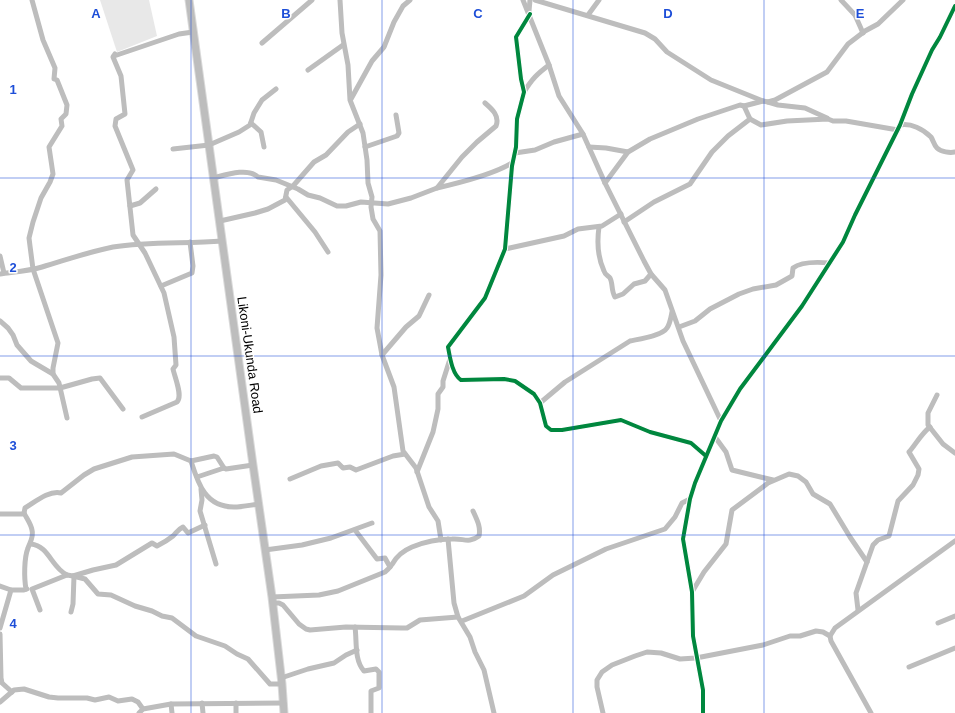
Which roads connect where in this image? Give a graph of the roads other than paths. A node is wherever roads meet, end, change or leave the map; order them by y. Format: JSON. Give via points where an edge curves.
{"nodes":[{"id":1,"x":32,"y":0,"type":"edge"},
{"id":2,"x":189,"y":0,"type":"edge"},
{"id":3,"x":312,"y":0,"type":"edge"},
{"id":4,"x":340,"y":0,"type":"edge"},
{"id":5,"x":410,"y":0,"type":"edge"},
{"id":6,"x":523,"y":0,"type":"edge"},
{"id":7,"x":530,"y":0,"type":"edge"},
{"id":8,"x":535,"y":0,"type":"edge"},
{"id":9,"x":599,"y":0,"type":"edge"},
{"id":10,"x":841,"y":0,"type":"edge"},
{"id":11,"x":903,"y":0,"type":"edge"},
{"id":12,"x":955,"y":6,"type":"edge"},
{"id":13,"x":529,"y":13,"type":"junction"},
{"id":14,"x":588,"y":15,"type":"junction"},
{"id":15,"x":193,"y":32,"type":"junction"},
{"id":16,"x":862,"y":33,"type":"junction"},
{"id":17,"x":262,"y":43,"type":"dead end"},
{"id":18,"x":343,"y":45,"type":"junction"},
{"id":19,"x":549,"y":65,"type":"junction"},
{"id":20,"x":308,"y":70,"type":"dead end"},
{"id":21,"x":276,"y":89,"type":"dead end"},
{"id":22,"x":524,"y":92,"type":"junction"},
{"id":23,"x":350,"y":100,"type":"junction"},
{"id":24,"x":766,"y":102,"type":"junction"},
{"id":25,"x":485,"y":103,"type":"dead end"},
{"id":26,"x":744,"y":106,"type":"junction"},
{"id":27,"x":396,"y":115,"type":"dead end"},
{"id":28,"x":750,"y":119,"type":"junction"},
{"id":29,"x":828,"y":119,"type":"junction"},
{"id":30,"x":251,"y":123,"type":"junction"},
{"id":31,"x":360,"y":124,"type":"junction"},
{"id":32,"x":899,"y":127,"type":"junction"},
{"id":33,"x":583,"y":134,"type":"junction"},
{"id":34,"x":209,"y":145,"type":"junction"},
{"id":35,"x":264,"y":147,"type":"dead end"},
{"id":36,"x":365,"y":147,"type":"junction"},
{"id":37,"x":589,"y":147,"type":"junction"},
{"id":38,"x":173,"y":149,"type":"dead end"},
{"id":39,"x":628,"y":152,"type":"junction"},
{"id":40,"x":955,"y":152,"type":"edge"},
{"id":41,"x":515,"y":153,"type":"junction"},
{"id":42,"x":512,"y":162,"type":"junction"},
{"id":43,"x":213,"y":178,"type":"junction"},
{"id":44,"x":605,"y":183,"type":"junction"},
{"id":45,"x":293,"y":186,"type":"junction"},
{"id":46,"x":436,"y":188,"type":"junction"},
{"id":47,"x":156,"y":189,"type":"dead end"},
{"id":48,"x":286,"y":197,"type":"junction"},
{"id":49,"x":371,"y":202,"type":"junction"},
{"id":50,"x":130,"y":206,"type":"junction"},
{"id":51,"x":621,"y":214,"type":"junction"},
{"id":52,"x":220,"y":221,"type":"junction"},
{"id":53,"x":624,"y":222,"type":"junction"},
{"id":54,"x":599,"y":227,"type":"junction"},
{"id":55,"x":222,"y":241,"type":"junction"},
{"id":56,"x":190,"y":242,"type":"junction"},
{"id":57,"x":138,"y":244,"type":"junction"},
{"id":58,"x":505,"y":249,"type":"junction"},
{"id":59,"x":328,"y":252,"type":"dead end"},
{"id":60,"x":0,"y":256,"type":"edge"},
{"id":61,"x":830,"y":263,"type":"junction"},
{"id":62,"x":33,"y":269,"type":"junction"},
{"id":63,"x":2,"y":274,"type":"edge"},
{"id":64,"x":651,"y":274,"type":"junction"},
{"id":65,"x":161,"y":286,"type":"junction"},
{"id":66,"x":429,"y":295,"type":"dead end"},
{"id":67,"x":672,"y":312,"type":"junction"},
{"id":68,"x":0,"y":321,"type":"edge"},
{"id":69,"x":679,"y":327,"type":"junction"},
{"id":70,"x":382,"y":355,"type":"junction"},
{"id":71,"x":450,"y":359,"type":"junction"},
{"id":72,"x":54,"y":374,"type":"junction"},
{"id":73,"x":0,"y":378,"type":"edge"},
{"id":74,"x":60,"y":388,"type":"junction"},
{"id":75,"x":937,"y":395,"type":"dead end"},
{"id":76,"x":540,"y":403,"type":"junction"},
{"id":77,"x":123,"y":409,"type":"dead end"},
{"id":78,"x":142,"y":417,"type":"dead end"},
{"id":79,"x":67,"y":418,"type":"dead end"},
{"id":80,"x":721,"y":421,"type":"junction"},
{"id":81,"x":930,"y":427,"type":"junction"},
{"id":82,"x":715,"y":437,"type":"junction"},
{"id":83,"x":955,"y":453,"type":"edge"},
{"id":84,"x":405,"y":454,"type":"junction"},
{"id":85,"x":706,"y":456,"type":"junction"},
{"id":86,"x":191,"y":461,"type":"junction"},
{"id":87,"x":253,"y":465,"type":"junction"},
{"id":88,"x":224,"y":468,"type":"junction"},
{"id":89,"x":417,"y":472,"type":"junction"},
{"id":90,"x":196,"y":477,"type":"junction"},
{"id":91,"x":290,"y":479,"type":"dead end"},
{"id":92,"x":773,"y":480,"type":"junction"},
{"id":93,"x":200,"y":486,"type":"junction"},
{"id":94,"x":690,"y":499,"type":"junction"},
{"id":95,"x":259,"y":504,"type":"junction"},
{"id":96,"x":473,"y":511,"type":"dead end"},
{"id":97,"x":24,"y":513,"type":"junction"},
{"id":98,"x":0,"y":514,"type":"edge"},
{"id":99,"x":372,"y":523,"type":"dead end"},
{"id":100,"x":205,"y":525,"type":"junction"},
{"id":101,"x":355,"y":530,"type":"junction"},
{"id":102,"x":448,"y":539,"type":"junction"},
{"id":103,"x":441,"y":540,"type":"junction"},
{"id":104,"x":955,"y":541,"type":"edge"},
{"id":105,"x":31,"y":544,"type":"junction"},
{"id":106,"x":265,"y":550,"type":"junction"},
{"id":107,"x":867,"y":562,"type":"junction"},
{"id":108,"x":216,"y":564,"type":"dead end"},
{"id":109,"x":390,"y":567,"type":"junction"},
{"id":110,"x":71,"y":576,"type":"junction"},
{"id":111,"x":0,"y":586,"type":"edge"},
{"id":112,"x":26,"y":589,"type":"junction"},
{"id":113,"x":32,"y":589,"type":"junction"},
{"id":114,"x":11,"y":590,"type":"junction"},
{"id":115,"x":692,"y":592,"type":"junction"},
{"id":116,"x":273,"y":600,"type":"junction"},
{"id":117,"x":40,"y":610,"type":"dead end"},
{"id":118,"x":858,"y":610,"type":"junction"},
{"id":119,"x":71,"y":612,"type":"dead end"},
{"id":120,"x":955,"y":616,"type":"edge"},
{"id":121,"x":460,"y":619,"type":"junction"},
{"id":122,"x":938,"y":623,"type":"dead end"},
{"id":123,"x":355,"y":627,"type":"junction"},
{"id":124,"x":0,"y":628,"type":"edge"},
{"id":125,"x":0,"y":634,"type":"edge"},
{"id":126,"x":830,"y":636,"type":"junction"},
{"id":127,"x":955,"y":648,"type":"edge"},
{"id":128,"x":357,"y":650,"type":"junction"},
{"id":129,"x":696,"y":658,"type":"junction"},
{"id":130,"x":909,"y":667,"type":"dead end"},
{"id":131,"x":282,"y":681,"type":"junction"},
{"id":132,"x":12,"y":692,"type":"junction"},
{"id":133,"x":0,"y":702,"type":"edge"},
{"id":134,"x":236,"y":703,"type":"junction"},
{"id":135,"x":284,"y":703,"type":"junction"},
{"id":136,"x":171,"y":704,"type":"junction"},
{"id":137,"x":202,"y":704,"type":"junction"},
{"id":138,"x":143,"y":711,"type":"edge"},
{"id":139,"x":172,"y":713,"type":"edge"},
{"id":140,"x":203,"y":713,"type":"edge"},
{"id":141,"x":236,"y":713,"type":"edge"},
{"id":142,"x":284,"y":713,"type":"edge"},
{"id":143,"x":371,"y":713,"type":"edge"},
{"id":144,"x":494,"y":713,"type":"edge"},
{"id":145,"x":603,"y":713,"type":"edge"},
{"id":146,"x":703,"y":713,"type":"edge"},
{"id":147,"x":871,"y":713,"type":"edge"}],
"edges":[{"from":1,"to":62,"type":"street","via":[[43,40],[55,68],[54,79],[57,80],[67,105],[66,114],[61,119],[62,126],[49,147],[53,174],[41,198],[29,238]]},
{"from":2,"to":15,"type":"highway","name":"Likoni-Ukunda Road"},
{"from":3,"to":17,"type":"street"},
{"from":4,"to":18,"type":"street"},
{"from":5,"to":23,"type":"street","via":[[403,6],[384,48],[372,61]]},
{"from":6,"to":13,"type":"street"},
{"from":7,"to":13,"type":"street"},
{"from":8,"to":14,"type":"street"},
{"from":9,"to":14,"type":"street"},
{"from":10,"to":16,"type":"street","via":[[855,15]]},
{"from":11,"to":16,"type":"street","via":[[878,24]]},
{"from":12,"to":32,"type":"street","via":[[932,50]]},
{"from":13,"to":19,"type":"street"},
{"from":13,"to":22,"type":"street","via":[[516,37]]},
{"from":14,"to":24,"type":"street","via":[[645,33],[667,52],[711,80]]},
{"from":15,"to":34,"type":"highway","name":"Likoni-Ukunda Road"},
{"from":15,"to":50,"type":"street","via":[[114,55],[121,76],[124,114],[116,119],[115,129],[133,170],[127,180]]},
{"from":16,"to":24,"type":"street","via":[[846,47],[827,72],[775,100]]},
{"from":18,"to":20,"type":"street"},
{"from":18,"to":23,"type":"street","via":[[348,65]]},
{"from":19,"to":22,"type":"street","via":[[534,77]]},
{"from":19,"to":33,"type":"street","via":[[559,96]]},
{"from":21,"to":30,"type":"street","via":[[262,100]]},
{"from":22,"to":41,"type":"street","via":[[517,119]]},
{"from":23,"to":31,"type":"street"},
{"from":24,"to":26,"type":"street"},
{"from":24,"to":29,"type":"street","via":[[805,108]]},
{"from":25,"to":46,"type":"street","via":[[497,117],[497,124],[462,157]]},
{"from":26,"to":28,"type":"street"},
{"from":26,"to":39,"type":"street","via":[[740,105],[698,119],[650,139]]},
{"from":27,"to":36,"type":"street","via":[[399,133],[397,136]]},
{"from":28,"to":29,"type":"street","via":[[762,125]]},
{"from":28,"to":53,"type":"street","via":[[712,152],[690,184],[654,202]]},
{"from":29,"to":32,"type":"street"},
{"from":30,"to":34,"type":"street","via":[[239,132]]},
{"from":30,"to":35,"type":"street","via":[[261,132]]},
{"from":31,"to":36,"type":"street"},
{"from":31,"to":45,"type":"street","via":[[348,132],[326,155],[314,162]]},
{"from":32,"to":40,"type":"street","via":[[905,124],[916,127],[932,138],[938,149]]},
{"from":32,"to":61,"type":"street","via":[[844,242]]},
{"from":33,"to":37,"type":"street"},
{"from":33,"to":41,"type":"street","via":[[550,143],[537,150]]},
{"from":34,"to":38,"type":"street"},
{"from":34,"to":43,"type":"highway","name":"Likoni-Ukunda Road"},
{"from":36,"to":49,"type":"street"},
{"from":37,"to":39,"type":"street"},
{"from":37,"to":44,"type":"street"},
{"from":39,"to":44,"type":"street"},
{"from":41,"to":42,"type":"street"},
{"from":42,"to":46,"type":"street","via":[[500,170]]},
{"from":42,"to":58,"type":"street"},
{"from":43,"to":45,"type":"street","via":[[244,172]]},
{"from":43,"to":52,"type":"highway","name":"Likoni-Ukunda Road"},
{"from":44,"to":51,"type":"street"},
{"from":45,"to":48,"type":"street","via":[[287,190]]},
{"from":45,"to":49,"type":"street","via":[[337,206]]},
{"from":46,"to":49,"type":"street","via":[[400,202]]},
{"from":47,"to":50,"type":"street","via":[[140,203]]},
{"from":48,"to":52,"type":"street","via":[[268,209]]},
{"from":48,"to":59,"type":"street"},
{"from":49,"to":70,"type":"street","via":[[373,220],[380,231],[381,275],[377,328]]},
{"from":50,"to":57,"type":"street","via":[[133,235]]},
{"from":51,"to":53,"type":"street"},
{"from":51,"to":54,"type":"street"},
{"from":52,"to":55,"type":"highway","name":"Likoni-Ukunda Road"},
{"from":53,"to":64,"type":"street"},
{"from":54,"to":58,"type":"street","via":[[578,228],[564,236]]},
{"from":54,"to":64,"type":"street","via":[[597,238],[601,261],[604,272],[611,280],[615,297],[623,294],[634,284],[645,281]]},
{"from":55,"to":56,"type":"street"},
{"from":55,"to":87,"type":"highway","name":"Likoni-Ukunda Road"},
{"from":56,"to":57,"type":"street"},
{"from":56,"to":65,"type":"street","via":[[192,273]]},
{"from":57,"to":62,"type":"street","via":[[81,254]]},
{"from":57,"to":65,"type":"street"},
{"from":58,"to":71,"type":"street","via":[[485,298],[448,347]]},
{"from":60,"to":63,"type":"street"},
{"from":61,"to":69,"type":"street","via":[[798,265],[793,268],[793,275],[784,281],[740,294],[710,309],[695,321]]},
{"from":61,"to":80,"type":"street","via":[[802,306],[740,389]]},
{"from":62,"to":63,"type":"street"},
{"from":62,"to":72,"type":"street","via":[[58,343]]},
{"from":64,"to":67,"type":"street","via":[[665,290]]},
{"from":65,"to":78,"type":"street","via":[[174,331],[176,364],[173,369],[180,399]]},
{"from":66,"to":70,"type":"street","via":[[419,316]]},
{"from":67,"to":69,"type":"street"},
{"from":67,"to":76,"type":"street","via":[[666,330],[630,341],[565,382]]},
{"from":68,"to":72,"type":"street","via":[[8,328],[17,345],[31,361]]},
{"from":69,"to":80,"type":"street","via":[[683,341]]},
{"from":70,"to":84,"type":"street","via":[[394,387]]},
{"from":71,"to":76,"type":"street","via":[[460,380],[512,380],[534,394]]},
{"from":71,"to":89,"type":"street","via":[[443,387],[438,394],[433,432]]},
{"from":72,"to":74,"type":"street"},
{"from":73,"to":74,"type":"street","via":[[9,378],[21,388]]},
{"from":74,"to":77,"type":"street","via":[[100,378]]},
{"from":74,"to":79,"type":"street"},
{"from":75,"to":81,"type":"street","via":[[928,413]]},
{"from":76,"to":85,"type":"street","via":[[546,426],[551,430],[621,420],[650,432],[691,443]]},
{"from":80,"to":82,"type":"street"},
{"from":81,"to":83,"type":"street","via":[[943,444]]},
{"from":81,"to":107,"type":"street","via":[[909,452],[919,469],[918,475],[913,485],[898,501],[889,534],[875,543]]},
{"from":82,"to":85,"type":"street"},
{"from":82,"to":92,"type":"street","via":[[726,452],[732,470]]},
{"from":84,"to":89,"type":"street"},
{"from":84,"to":91,"type":"street","via":[[356,470],[350,466],[343,468],[339,463],[321,466]]},
{"from":85,"to":94,"type":"street"},
{"from":86,"to":88,"type":"street","via":[[214,456]]},
{"from":86,"to":90,"type":"street"},
{"from":86,"to":97,"type":"street","via":[[176,455],[132,457],[101,466],[84,475],[61,493],[56,491],[42,497],[25,508]]},
{"from":87,"to":88,"type":"street"},
{"from":87,"to":95,"type":"highway","name":"Likoni-Ukunda Road"},
{"from":88,"to":90,"type":"street"},
{"from":89,"to":103,"type":"street","via":[[429,507],[438,520]]},
{"from":90,"to":93,"type":"street"},
{"from":92,"to":107,"type":"street","via":[[789,474],[802,478],[813,494],[830,504]]},
{"from":92,"to":115,"type":"street","via":[[732,510],[726,544]]},
{"from":93,"to":95,"type":"street","via":[[206,496],[225,506]]},
{"from":93,"to":100,"type":"street","via":[[200,511]]},
{"from":94,"to":115,"type":"street","via":[[683,539]]},
{"from":94,"to":121,"type":"street","via":[[682,503],[665,529],[606,549],[553,575],[524,596]]},
{"from":95,"to":106,"type":"highway","name":"Likoni-Ukunda Road"},
{"from":96,"to":102,"type":"street","via":[[479,525],[479,536],[470,541]]},
{"from":97,"to":98,"type":"street"},
{"from":97,"to":105,"type":"street","via":[[33,532]]},
{"from":99,"to":101,"type":"street"},
{"from":100,"to":108,"type":"street"},
{"from":100,"to":110,"type":"street","via":[[188,533],[184,526],[162,544],[157,546],[152,543],[116,565]]},
{"from":101,"to":106,"type":"street","via":[[302,545]]},
{"from":101,"to":109,"type":"street","via":[[377,560],[386,558]]},
{"from":102,"to":103,"type":"street"},
{"from":102,"to":121,"type":"street","via":[[452,592]]},
{"from":103,"to":109,"type":"street","via":[[408,549]]},
{"from":104,"to":118,"type":"street"},
{"from":105,"to":110,"type":"street","via":[[39,545],[57,569]]},
{"from":105,"to":112,"type":"street","via":[[26,560]]},
{"from":106,"to":116,"type":"highway","name":"Likoni-Ukunda Road"},
{"from":107,"to":118,"type":"street","via":[[856,593]]},
{"from":109,"to":116,"type":"street","via":[[340,591]]},
{"from":110,"to":113,"type":"street"},
{"from":110,"to":119,"type":"street"},
{"from":110,"to":131,"type":"street","via":[[85,579],[98,594],[110,595],[172,618],[196,636],[225,646],[248,659],[270,684]]},
{"from":111,"to":114,"type":"street"},
{"from":112,"to":113,"type":"street"},
{"from":112,"to":114,"type":"street"},
{"from":113,"to":117,"type":"street"},
{"from":114,"to":124,"type":"street"},
{"from":115,"to":129,"type":"street"},
{"from":116,"to":123,"type":"street","via":[[283,605],[299,624],[309,630]]},
{"from":116,"to":131,"type":"highway","name":"Likoni-Ukunda Road"},
{"from":118,"to":126,"type":"street","via":[[835,628]]},
{"from":120,"to":122,"type":"street"},
{"from":121,"to":123,"type":"street","via":[[424,619],[402,628]]},
{"from":121,"to":144,"type":"street","via":[[484,670]]},
{"from":123,"to":128,"type":"street"},
{"from":125,"to":132,"type":"street","via":[[2,683]]},
{"from":126,"to":129,"type":"street","via":[[816,631],[763,645]]},
{"from":126,"to":147,"type":"street","via":[[833,646]]},
{"from":127,"to":130,"type":"street"},
{"from":128,"to":131,"type":"street","via":[[334,663],[308,669]]},
{"from":128,"to":143,"type":"street","via":[[360,666],[364,671],[376,669],[379,672],[379,688],[371,691]]},
{"from":129,"to":145,"type":"street","via":[[680,659],[647,652],[612,665],[602,672],[597,680]]},
{"from":129,"to":146,"type":"street","via":[[703,690]]},
{"from":131,"to":135,"type":"highway","name":"Likoni-Ukunda Road"},
{"from":132,"to":133,"type":"street"},
{"from":132,"to":138,"type":"street","via":[[25,689],[58,698],[109,698],[118,701],[132,699],[138,702]]},
{"from":134,"to":135,"type":"street"},
{"from":134,"to":137,"type":"street"},
{"from":134,"to":141,"type":"street"},
{"from":135,"to":142,"type":"highway","name":"Likoni-Ukunda Road"},
{"from":136,"to":137,"type":"street"},
{"from":136,"to":138,"type":"street"},
{"from":136,"to":139,"type":"street"},
{"from":137,"to":140,"type":"street"}]}
